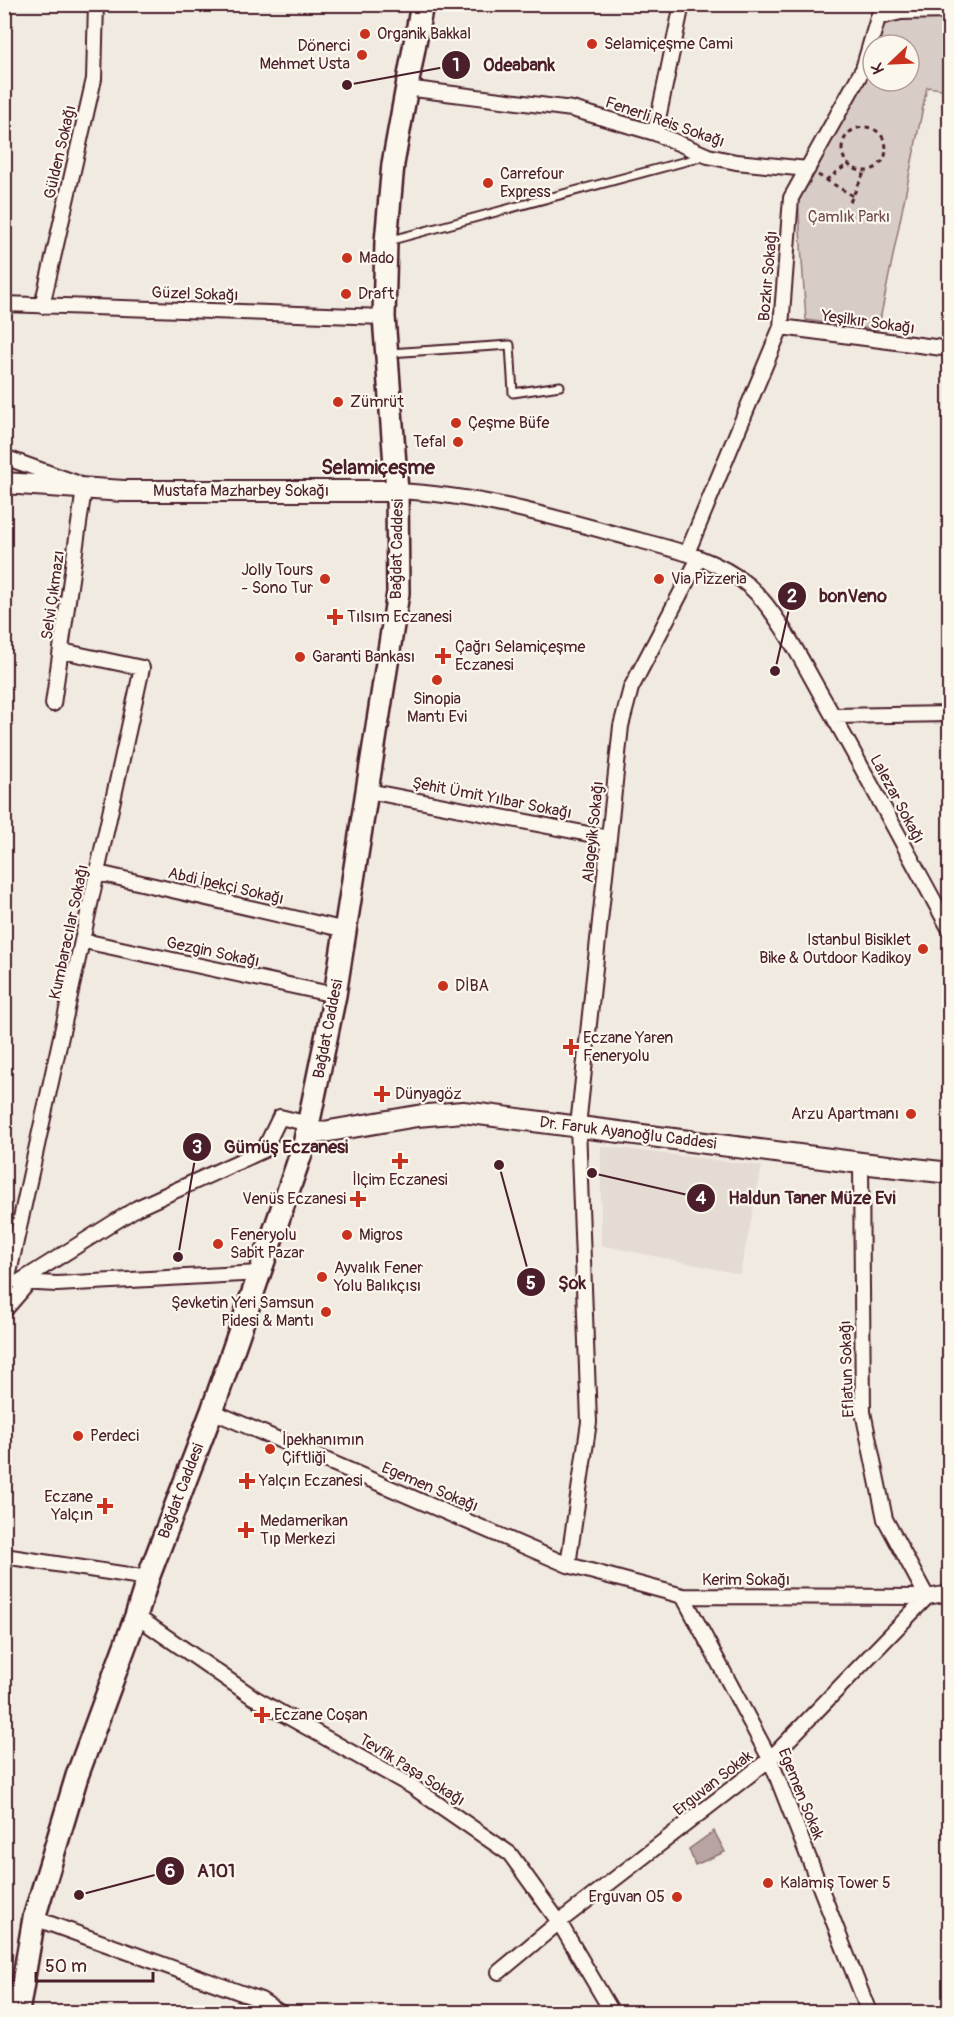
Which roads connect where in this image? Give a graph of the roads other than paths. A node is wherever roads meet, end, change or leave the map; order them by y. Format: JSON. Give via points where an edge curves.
{"nodes":[{"id":1,"x":96,"y":4,"type":"edge"},
{"id":2,"x":422,"y":4,"type":"edge"},
{"id":3,"x":682,"y":4,"type":"edge"},
{"id":4,"x":950,"y":10,"type":"edge"},
{"id":5,"x":881,"y":11,"type":"edge"},
{"id":6,"x":405,"y":88,"type":"junction"},
{"id":7,"x":655,"y":133,"type":"junction"},
{"id":8,"x":708,"y":156,"type":"junction"},
{"id":9,"x":808,"y":169,"type":"junction"},
{"id":10,"x":386,"y":242,"type":"junction"},
{"id":11,"x":4,"y":304,"type":"edge"},
{"id":12,"x":42,"y":306,"type":"junction"},
{"id":13,"x":384,"y":317,"type":"junction"},
{"id":14,"x":782,"y":327,"type":"junction"},
{"id":15,"x":950,"y":350,"type":"edge"},
{"id":16,"x":387,"y":353,"type":"junction"},
{"id":17,"x":560,"y":386,"type":"dead end"},
{"id":18,"x":4,"y":457,"type":"edge"},
{"id":19,"x":4,"y":483,"type":"edge"},
{"id":20,"x":90,"y":490,"type":"junction"},
{"id":21,"x":398,"y":492,"type":"junction"},
{"id":22,"x":693,"y":556,"type":"junction"},
{"id":23,"x":62,"y":651,"type":"junction"},
{"id":24,"x":53,"y":704,"type":"dead end"},
{"id":25,"x":950,"y":714,"type":"edge"},
{"id":26,"x":833,"y":716,"type":"junction"},
{"id":27,"x":368,"y":791,"type":"junction"},
{"id":28,"x":609,"y":838,"type":"junction"},
{"id":29,"x":98,"y":873,"type":"junction"},
{"id":30,"x":346,"y":930,"type":"junction"},
{"id":31,"x":950,"y":930,"type":"edge"},
{"id":32,"x":84,"y":941,"type":"junction"},
{"id":33,"x":335,"y":995,"type":"junction"},
{"id":34,"x":578,"y":1126,"type":"junction"},
{"id":35,"x":308,"y":1129,"type":"junction"},
{"id":36,"x":861,"y":1163,"type":"junction"},
{"id":37,"x":950,"y":1173,"type":"edge"},
{"id":38,"x":262,"y":1268,"type":"junction"},
{"id":39,"x":15,"y":1282,"type":"edge"},
{"id":40,"x":4,"y":1311,"type":"edge"},
{"id":41,"x":212,"y":1411,"type":"junction"},
{"id":42,"x":4,"y":1556,"type":"edge"},
{"id":43,"x":568,"y":1565,"type":"junction"},
{"id":44,"x":148,"y":1578,"type":"junction"},
{"id":45,"x":950,"y":1593,"type":"edge"},
{"id":46,"x":683,"y":1596,"type":"junction"},
{"id":47,"x":927,"y":1597,"type":"junction"},
{"id":48,"x":136,"y":1616,"type":"junction"},
{"id":49,"x":770,"y":1760,"type":"junction"},
{"id":50,"x":34,"y":1918,"type":"junction"},
{"id":51,"x":559,"y":1922,"type":"junction"},
{"id":52,"x":499,"y":1972,"type":"dead end"},
{"id":53,"x":18,"y":2013,"type":"edge"},
{"id":54,"x":279,"y":2013,"type":"edge"},
{"id":55,"x":612,"y":2013,"type":"edge"},
{"id":56,"x":869,"y":2013,"type":"edge"}],
"edges":[{"from":1,"to":12,"type":"street","name":"Gülden Sokağı","via":[[94,80]]},
{"from":2,"to":6,"type":"main road","name":"Bağdat Caddesi"},
{"from":3,"to":7,"type":"street"},
{"from":4,"to":5,"type":"street"},
{"from":5,"to":9,"type":"street","name":"Bozkır Sokağı","via":[[863,69]]},
{"from":6,"to":7,"type":"street","name":"Fenerli Reis Sokağı","via":[[572,109]]},
{"from":6,"to":10,"type":"main road","name":"Bağdat Caddesi"},
{"from":7,"to":8,"type":"street","name":"Fenerli Reis Sokağı"},
{"from":8,"to":9,"type":"street","name":"Fenerli Reis Sokağı"},
{"from":8,"to":10,"type":"lane"},
{"from":9,"to":14,"type":"street","name":"Bozkır Sokağı","via":[[791,198]]},
{"from":10,"to":13,"type":"main road","name":"Bağdat Caddesi"},
{"from":11,"to":12,"type":"street","name":"Güzel Sokağı"},
{"from":12,"to":13,"type":"street","name":"Güzel Sokağı"},
{"from":13,"to":16,"type":"main road","name":"Bağdat Caddesi"},
{"from":14,"to":15,"type":"street","name":"Yeşilkır Sokağı"},
{"from":14,"to":22,"type":"street","name":"Bozkır Sokağı"},
{"from":16,"to":17,"type":"lane","via":[[510,345],[513,393]]},
{"from":16,"to":21,"type":"main road","name":"Bağdat Caddesi"},
{"from":18,"to":20,"type":"street"},
{"from":19,"to":20,"type":"street","name":"Mustafa Mazharbey Sokağı"},
{"from":20,"to":21,"type":"street","name":"Mustafa Mazharbey Sokağı"},
{"from":20,"to":23,"type":"street","name":"Selvi Çıkmazı"},
{"from":21,"to":22,"type":"street","name":"Lalezar Sokağı","via":[[457,497],[571,522]]},
{"from":21,"to":27,"type":"main road","name":"Bağdat Caddesi","via":[[398,593]]},
{"from":22,"to":26,"type":"street","name":"Lalezar Sokağı","via":[[735,576],[757,594]]},
{"from":22,"to":28,"type":"street","name":"Alageyik Sokağı","via":[[627,699]]},
{"from":23,"to":24,"type":"street","name":"Selvi Çıkmazı"},
{"from":23,"to":29,"type":"street","name":"Kumbaracılar Sokağı","via":[[142,668]]},
{"from":25,"to":26,"type":"street"},
{"from":26,"to":31,"type":"street","name":"Lalezar Sokağı"},
{"from":27,"to":28,"type":"street","name":"Şehit Ümit Yılbar Sokağı"},
{"from":27,"to":30,"type":"main road","name":"Bağdat Caddesi"},
{"from":28,"to":34,"type":"street","name":"Alageyik Sokağı"},
{"from":29,"to":30,"type":"street","name":"Abdi İpekçi Sokağı"},
{"from":29,"to":32,"type":"street","name":"Kumbaracılar Sokağı"},
{"from":30,"to":33,"type":"main road","name":"Bağdat Caddesi"},
{"from":32,"to":33,"type":"street","name":"Gezgin Sokağı"},
{"from":32,"to":39,"type":"street","name":"Kumbaracılar Sokağı"},
{"from":33,"to":35,"type":"main road","name":"Bağdat Caddesi"},
{"from":34,"to":35,"type":"street","name":"Dr. Faruk Ayanoğlu Caddesi","via":[[464,1112]]},
{"from":34,"to":36,"type":"street","name":"Dr. Faruk Ayanoğlu Caddesi"},
{"from":34,"to":43,"type":"street","name":"Alageyik Sokağı","via":[[588,1422]]},
{"from":35,"to":38,"type":"main road","name":"Bağdat Caddesi"},
{"from":35,"to":39,"type":"street","via":[[280,1117],[264,1150],[143,1205]]},
{"from":36,"to":37,"type":"street","name":"Dr. Faruk Ayanoğlu Caddesi"},
{"from":36,"to":47,"type":"street","name":"Eflatun Sokağı","via":[[863,1412],[885,1519]]},
{"from":38,"to":39,"type":"street"},
{"from":38,"to":41,"type":"main road","name":"Bağdat Caddesi"},
{"from":39,"to":40,"type":"street"},
{"from":41,"to":43,"type":"street","name":"Egemen Sokağı"},
{"from":41,"to":44,"type":"main road","name":"Bağdat Caddesi"},
{"from":42,"to":44,"type":"street"},
{"from":43,"to":46,"type":"street","name":"Kerim Sokağı"},
{"from":44,"to":48,"type":"main road","name":"Bağdat Caddesi"},
{"from":45,"to":47,"type":"street","name":"Kerim Sokağı"},
{"from":46,"to":47,"type":"street","name":"Kerim Sokağı"},
{"from":46,"to":49,"type":"street","name":"Egemen Sokak"},
{"from":47,"to":49,"type":"street","name":"Erguvan Sokak"},
{"from":48,"to":50,"type":"main road","name":"Bağdat Caddesi","via":[[77,1776]]},
{"from":48,"to":51,"type":"street","name":"Tevfik Paşa Sokağı","via":[[253,1697],[413,1787],[510,1854]]},
{"from":49,"to":51,"type":"street","name":"Erguvan Sokak"},
{"from":49,"to":56,"type":"street","name":"Egemen Sokak"},
{"from":50,"to":53,"type":"main road","name":"Bağdat Caddesi"},
{"from":50,"to":54,"type":"street","via":[[261,2000]]},
{"from":51,"to":52,"type":"street","name":"Erguvan Sokak"},
{"from":51,"to":55,"type":"street","name":"Tevfik Paşa Sokağı"}]}
